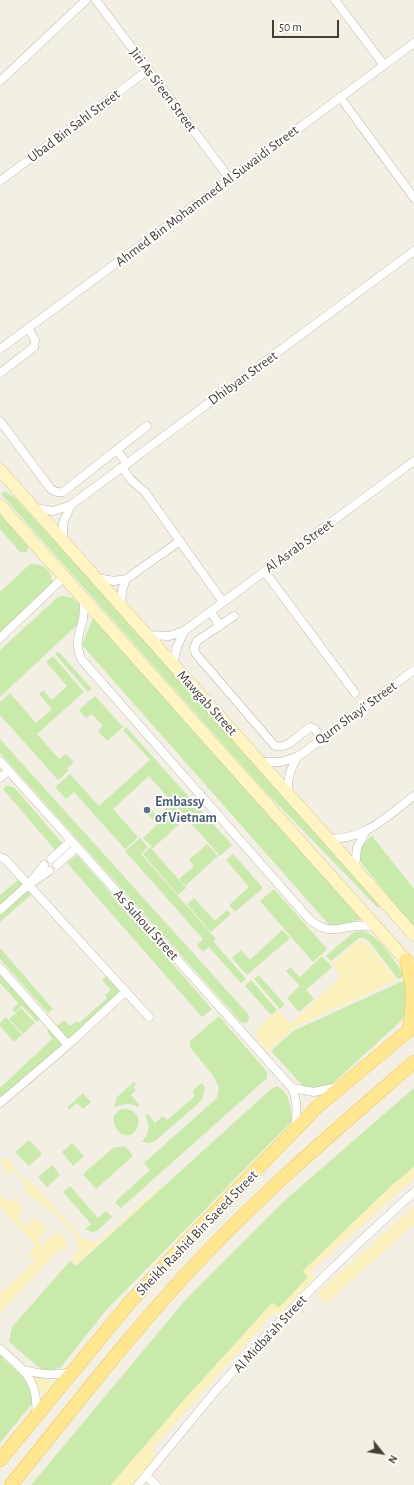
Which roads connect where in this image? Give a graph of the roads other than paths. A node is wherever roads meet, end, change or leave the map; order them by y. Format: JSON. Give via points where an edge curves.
{"nodes":[{"id":1,"x":86,"y":0,"type":"edge"},
{"id":2,"x":96,"y":0,"type":"edge"},
{"id":3,"x":335,"y":0,"type":"edge"},
{"id":4,"x":414,"y":43,"type":"edge"},
{"id":5,"x":384,"y":65,"type":"junction"},
{"id":6,"x":148,"y":70,"type":"junction"},
{"id":7,"x":0,"y":81,"type":"edge"},
{"id":8,"x":340,"y":97,"type":"junction"},
{"id":9,"x":230,"y":179,"type":"junction"},
{"id":10,"x":0,"y":181,"type":"edge"},
{"id":11,"x":414,"y":198,"type":"edge"},
{"id":12,"x":414,"y":251,"type":"edge"},
{"id":13,"x":28,"y":328,"type":"junction"},
{"id":14,"x":0,"y":349,"type":"edge"},
{"id":15,"x":0,"y":373,"type":"edge"},
{"id":16,"x":0,"y":421,"type":"edge"},
{"id":17,"x":147,"y":426,"type":"dead end"},
{"id":18,"x":117,"y":450,"type":"junction"},
{"id":19,"x":414,"y":461,"type":"edge"},
{"id":20,"x":124,"y":466,"type":"junction"},
{"id":21,"x":0,"y":470,"type":"edge"},
{"id":22,"x":0,"y":505,"type":"edge"},
{"id":23,"x":71,"y":505,"type":"junction"},
{"id":24,"x":33,"y":508,"type":"junction"},
{"id":25,"x":180,"y":540,"type":"junction"},
{"id":26,"x":64,"y":542,"type":"junction"},
{"id":27,"x":265,"y":572,"type":"junction"},
{"id":28,"x":64,"y":577,"type":"junction"},
{"id":29,"x":96,"y":578,"type":"junction"},
{"id":30,"x":126,"y":579,"type":"junction"},
{"id":31,"x":84,"y":599,"type":"junction"},
{"id":32,"x":223,"y":602,"type":"junction"},
{"id":33,"x":121,"y":607,"type":"junction"},
{"id":34,"x":211,"y":612,"type":"junction"},
{"id":35,"x":234,"y":616,"type":"dead end"},
{"id":36,"x":220,"y":626,"type":"junction"},
{"id":37,"x":184,"y":631,"type":"junction"},
{"id":38,"x":146,"y":635,"type":"junction"},
{"id":39,"x":0,"y":638,"type":"edge"},
{"id":40,"x":173,"y":664,"type":"junction"},
{"id":41,"x":414,"y":670,"type":"edge"},
{"id":42,"x":355,"y":693,"type":"dead end"},
{"id":43,"x":321,"y":739,"type":"junction"},
{"id":44,"x":299,"y":756,"type":"junction"},
{"id":45,"x":0,"y":761,"type":"edge"},
{"id":46,"x":260,"y":762,"type":"junction"},
{"id":47,"x":8,"y":770,"type":"junction"},
{"id":48,"x":0,"y":778,"type":"edge"},
{"id":49,"x":288,"y":793,"type":"junction"},
{"id":50,"x":414,"y":796,"type":"edge"},
{"id":51,"x":367,"y":831,"type":"junction"},
{"id":52,"x":327,"y":838,"type":"junction"},
{"id":53,"x":71,"y":841,"type":"junction"},
{"id":54,"x":77,"y":847,"type":"junction"},
{"id":55,"x":0,"y":857,"type":"edge"},
{"id":56,"x":47,"y":868,"type":"dead end"},
{"id":57,"x":355,"y":868,"type":"junction"},
{"id":58,"x":29,"y":884,"type":"junction"},
{"id":59,"x":0,"y":910,"type":"edge"},
{"id":60,"x":377,"y":927,"type":"junction"},
{"id":61,"x":414,"y":935,"type":"edge"},
{"id":62,"x":410,"y":965,"type":"edge"},
{"id":63,"x":0,"y":968,"type":"edge"},
{"id":64,"x":126,"y":991,"type":"junction"},
{"id":65,"x":149,"y":1017,"type":"dead end"},
{"id":66,"x":412,"y":1027,"type":"edge"},
{"id":67,"x":68,"y":1044,"type":"junction"},
{"id":68,"x":414,"y":1062,"type":"edge"},
{"id":69,"x":339,"y":1087,"type":"junction"},
{"id":70,"x":292,"y":1088,"type":"junction"},
{"id":71,"x":0,"y":1103,"type":"edge"},
{"id":72,"x":296,"y":1128,"type":"junction"},
{"id":73,"x":414,"y":1192,"type":"edge"},
{"id":74,"x":0,"y":1349,"type":"edge"},
{"id":75,"x":25,"y":1370,"type":"junction"},
{"id":76,"x":72,"y":1372,"type":"junction"},
{"id":77,"x":36,"y":1416,"type":"junction"},
{"id":78,"x":0,"y":1460,"type":"edge"},
{"id":79,"x":146,"y":1476,"type":"junction"},
{"id":80,"x":11,"y":1485,"type":"edge"},
{"id":81,"x":138,"y":1485,"type":"edge"},
{"id":82,"x":156,"y":1485,"type":"edge"}],
"edges":[{"from":1,"to":7,"type":"street"},
{"from":2,"to":6,"type":"street","name":"Jiri As Si'een Street"},
{"from":3,"to":5,"type":"street"},
{"from":4,"to":5,"type":"street","name":"Ahmed Bin Mohammed Al Suwaidi Street"},
{"from":5,"to":8,"type":"street","name":"Ahmed Bin Mohammed Al Suwaidi Street"},
{"from":6,"to":9,"type":"street","name":"Jiri As Si'een Street"},
{"from":6,"to":10,"type":"street","name":"Ubad Bin Sahl Street"},
{"from":8,"to":9,"type":"street","name":"Ahmed Bin Mohammed Al Suwaidi Street"},
{"from":8,"to":11,"type":"street"},
{"from":9,"to":13,"type":"street","name":"Ahmed Bin Mohammed Al Suwaidi Street"},
{"from":12,"to":20,"type":"street","name":"Dhibyan Street"},
{"from":13,"to":14,"type":"street","name":"Ahmed Bin Mohammed Al Suwaidi Street"},
{"from":13,"to":15,"type":"street","via":[[35,340],[34,347]]},
{"from":16,"to":18,"type":"street","via":[[50,488],[56,492],[64,492]]},
{"from":17,"to":18,"type":"street"},
{"from":18,"to":20,"type":"street"},
{"from":19,"to":27,"type":"street","name":"Al Asrab Street"},
{"from":20,"to":23,"type":"street","name":"Dhibyan Street"},
{"from":20,"to":25,"type":"street"},
{"from":21,"to":24,"type":"main road","name":"Mawgab Street"},
{"from":22,"to":28,"type":"main road","name":"Mawgab Street"},
{"from":23,"to":24,"type":"street","name":"Dhibyan Street","via":[[53,511]]},
{"from":23,"to":26,"type":"street","name":"Dhibyan Street","via":[[63,523]]},
{"from":24,"to":26,"type":"main road","name":"Mawgab Street"},
{"from":25,"to":30,"type":"street"},
{"from":25,"to":32,"type":"street"},
{"from":26,"to":29,"type":"main road","name":"Mawgab Street"},
{"from":27,"to":32,"type":"street","name":"Al Asrab Street"},
{"from":27,"to":42,"type":"street"},
{"from":28,"to":31,"type":"main road","name":"Mawgab Street"},
{"from":28,"to":39,"type":"street"},
{"from":29,"to":30,"type":"street","via":[[114,581]]},
{"from":29,"to":33,"type":"main road","name":"Mawgab Street"},
{"from":30,"to":33,"type":"street","via":[[122,590]]},
{"from":31,"to":60,"type":"main road","name":"Mawgab Street"},
{"from":31,"to":60,"type":"street","via":[[83,616],[77,638],[82,660],[310,920],[327,930]]},
{"from":32,"to":34,"type":"street","name":"Al Asrab Street"},
{"from":33,"to":38,"type":"main road","name":"Mawgab Street"},
{"from":34,"to":36,"type":"street"},
{"from":34,"to":37,"type":"street","name":"Al Asrab Street"},
{"from":35,"to":36,"type":"street"},
{"from":36,"to":43,"type":"street","via":[[197,641],[195,651],[273,743],[282,747],[311,727]]},
{"from":37,"to":38,"type":"street","name":"Al Asrab Street","via":[[169,636]]},
{"from":37,"to":40,"type":"street"},
{"from":38,"to":40,"type":"main road","name":"Mawgab Street"},
{"from":40,"to":46,"type":"main road","name":"Mawgab Street"},
{"from":41,"to":43,"type":"street","name":"Qurn Shayi' Street"},
{"from":43,"to":44,"type":"street","name":"Qurn Shayi' Street"},
{"from":44,"to":46,"type":"street","name":"Qurn Shayi' Street","via":[[281,762]]},
{"from":44,"to":49,"type":"street","name":"Qurn Shayi' Street","via":[[291,768]]},
{"from":45,"to":47,"type":"street","name":"As Suhoul Street"},
{"from":46,"to":49,"type":"main road","name":"Mawgab Street"},
{"from":47,"to":48,"type":"street"},
{"from":47,"to":53,"type":"street","name":"As Suhoul Street"},
{"from":49,"to":52,"type":"main road","name":"Mawgab Street"},
{"from":50,"to":51,"type":"street"},
{"from":51,"to":52,"type":"street","via":[[348,838]]},
{"from":51,"to":57,"type":"street","via":[[357,848]]},
{"from":52,"to":57,"type":"main road","name":"Mawgab Street"},
{"from":53,"to":54,"type":"street","name":"As Suhoul Street"},
{"from":53,"to":54,"type":"street","via":[[54,862]]},
{"from":54,"to":70,"type":"street","name":"As Suhoul Street"},
{"from":55,"to":58,"type":"street","via":[[5,858]]},
{"from":56,"to":58,"type":"street"},
{"from":57,"to":61,"type":"main road","name":"Mawgab Street"},
{"from":58,"to":59,"type":"street"},
{"from":58,"to":64,"type":"street"},
{"from":60,"to":62,"type":"main road","name":"Mawgab Street"},
{"from":62,"to":66,"type":"main road","via":[[414,1007]]},
{"from":63,"to":67,"type":"street"},
{"from":64,"to":65,"type":"street"},
{"from":64,"to":67,"type":"street"},
{"from":66,"to":69,"type":"main road","name":"Sheikh Rashid Bin Saeed Street"},
{"from":67,"to":71,"type":"street"},
{"from":68,"to":80,"type":"main road","name":"Sheikh Rashid Bin Saeed Street","via":[[293,1168],[207,1252],[143,1323]]},
{"from":69,"to":70,"type":"street","via":[[314,1092]]},
{"from":69,"to":72,"type":"main road","name":"Sheikh Rashid Bin Saeed Street"},
{"from":70,"to":72,"type":"street","name":"As Suhoul Street","via":[[297,1100]]},
{"from":72,"to":76,"type":"main road","name":"Sheikh Rashid Bin Saeed Street","via":[[130,1302]]},
{"from":73,"to":79,"type":"street","name":"Al Midba'ah Street","via":[[278,1324],[214,1394]]},
{"from":74,"to":75,"type":"street"},
{"from":75,"to":76,"type":"street","via":[[44,1375]]},
{"from":75,"to":77,"type":"street","via":[[34,1388]]},
{"from":76,"to":77,"type":"main road","name":"Sheikh Rashid Bin Saeed Street"},
{"from":77,"to":78,"type":"main road","name":"Sheikh Rashid Bin Saeed Street"},
{"from":79,"to":81,"type":"street","name":"Al Midba'ah Street"},
{"from":79,"to":82,"type":"street"}]}
